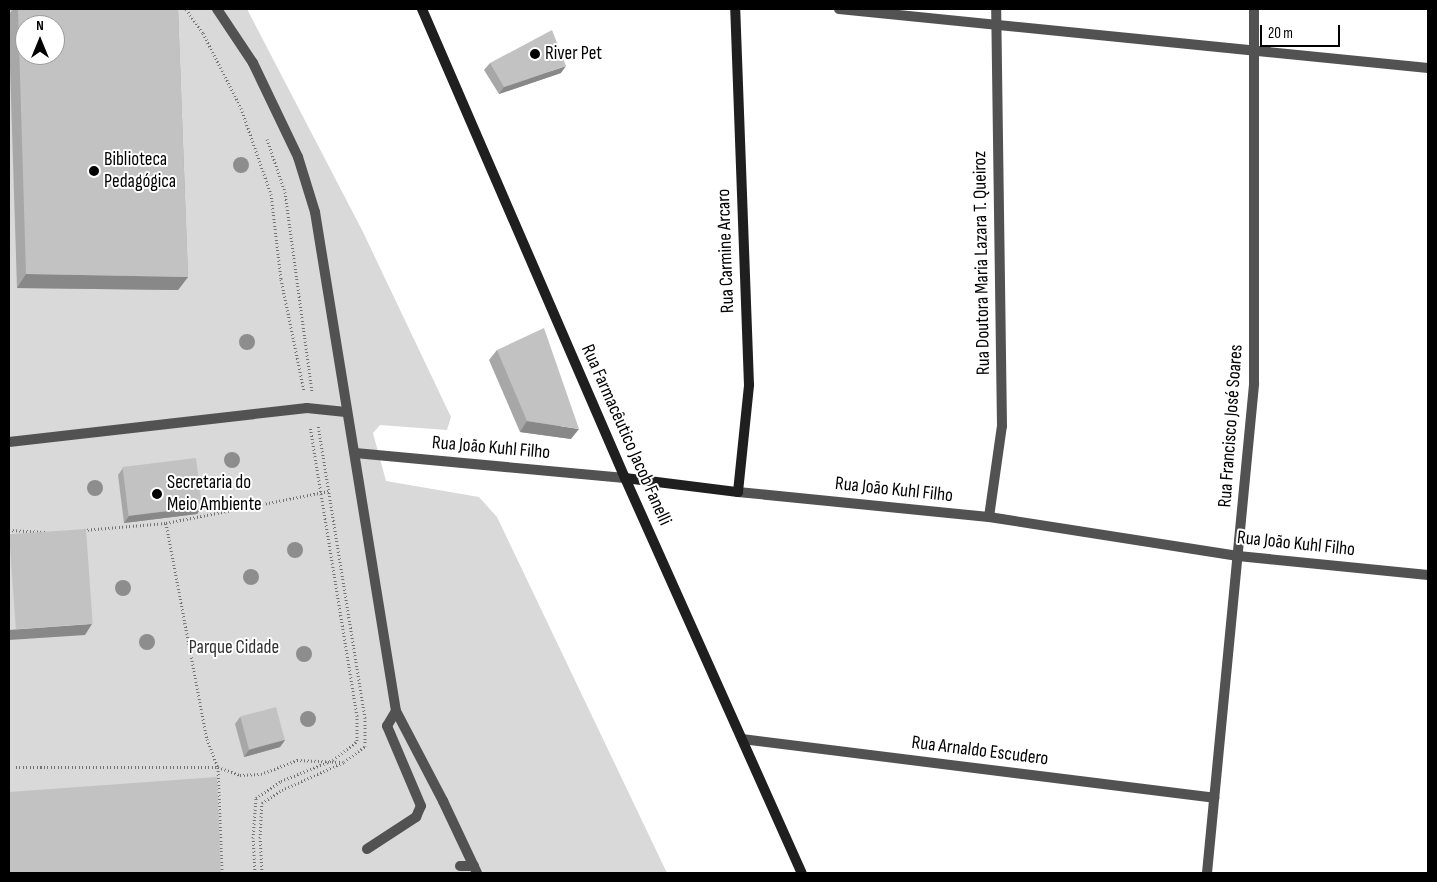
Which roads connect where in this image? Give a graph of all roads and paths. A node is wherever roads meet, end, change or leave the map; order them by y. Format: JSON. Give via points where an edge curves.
{"nodes":[{"id":1,"x":186,"y":9,"type":"edge"},
{"id":2,"x":217,"y":9,"type":"edge"},
{"id":3,"x":422,"y":9,"type":"edge"},
{"id":4,"x":735,"y":9,"type":"edge"},
{"id":5,"x":839,"y":9,"type":"edge"},
{"id":6,"x":996,"y":9,"type":"edge"},
{"id":7,"x":1254,"y":9,"type":"edge"},
{"id":8,"x":997,"y":25,"type":"junction"},
{"id":9,"x":1254,"y":49,"type":"junction"},
{"id":10,"x":1428,"y":68,"type":"edge"},
{"id":11,"x":266,"y":137,"type":"dead end"},
{"id":12,"x":311,"y":409,"type":"junction"},
{"id":13,"x":346,"y":412,"type":"junction"},
{"id":14,"x":9,"y":442,"type":"edge"},
{"id":15,"x":355,"y":453,"type":"junction"},
{"id":16,"x":625,"y":478,"type":"junction"},
{"id":17,"x":329,"y":491,"type":"junction"},
{"id":18,"x":738,"y":492,"type":"junction"},
{"id":19,"x":321,"y":494,"type":"junction"},
{"id":20,"x":989,"y":517,"type":"junction"},
{"id":21,"x":166,"y":523,"type":"junction"},
{"id":22,"x":9,"y":530,"type":"edge"},
{"id":23,"x":77,"y":531,"type":"edge"},
{"id":24,"x":50,"y":532,"type":"edge"},
{"id":25,"x":1238,"y":556,"type":"junction"},
{"id":26,"x":1428,"y":575,"type":"edge"},
{"id":27,"x":396,"y":711,"type":"junction"},
{"id":28,"x":742,"y":739,"type":"junction"},
{"id":29,"x":328,"y":762,"type":"junction"},
{"id":30,"x":344,"y":762,"type":"junction"},
{"id":31,"x":218,"y":767,"type":"junction"},
{"id":32,"x":9,"y":768,"type":"edge"},
{"id":33,"x":1214,"y":798,"type":"junction"},
{"id":34,"x":367,"y":849,"type":"dead end"},
{"id":35,"x":460,"y":866,"type":"dead end"},
{"id":36,"x":475,"y":870,"type":"edge"},
{"id":37,"x":222,"y":873,"type":"edge"},
{"id":38,"x":255,"y":873,"type":"edge"},
{"id":39,"x":262,"y":873,"type":"edge"},
{"id":40,"x":802,"y":873,"type":"edge"},
{"id":41,"x":1208,"y":873,"type":"edge"}],
"edges":[{"from":1,"to":12,"type":"path","via":[[203,33],[241,108],[271,194],[281,278]]},
{"from":2,"to":13,"type":"street","via":[[253,63],[298,157],[315,212]]},
{"from":3,"to":16,"type":"main road","name":"Rua Farmacêutico Jacob Fanelli"},
{"from":4,"to":18,"type":"main road","name":"Rua Carmine Arcaro","via":[[749,385]]},
{"from":5,"to":8,"type":"street"},
{"from":6,"to":8,"type":"street","name":"Rua Doutora Maria Lazara T. Queiroz"},
{"from":7,"to":9,"type":"street","name":"Rua Francisco José Soares"},
{"from":8,"to":9,"type":"street"},
{"from":8,"to":20,"type":"street","name":"Rua Doutora Maria Lazara T. Queiroz","via":[[1002,426]]},
{"from":9,"to":10,"type":"street"},
{"from":9,"to":25,"type":"street","name":"Rua Francisco José Soares","via":[[1254,383]]},
{"from":11,"to":12,"type":"path","via":[[285,192]]},
{"from":12,"to":13,"type":"street"},
{"from":12,"to":14,"type":"street"},
{"from":12,"to":17,"type":"path"},
{"from":12,"to":19,"type":"path"},
{"from":13,"to":15,"type":"street"},
{"from":15,"to":16,"type":"street","name":"Rua João Kuhl Filho"},
{"from":15,"to":27,"type":"street"},
{"from":16,"to":18,"type":"main road","name":"Rua João Kuhl Filho"},
{"from":16,"to":28,"type":"main road","name":"Rua Farmacêutico Jacob Fanelli"},
{"from":17,"to":19,"type":"path"},
{"from":17,"to":30,"type":"path","via":[[365,718],[365,746]]},
{"from":18,"to":20,"type":"street","name":"Rua João Kuhl Filho"},
{"from":19,"to":21,"type":"path"},
{"from":19,"to":29,"type":"path","via":[[358,716],[358,741]]},
{"from":20,"to":25,"type":"street","name":"Rua João Kuhl Filho"},
{"from":21,"to":23,"type":"path"},
{"from":21,"to":31,"type":"path","via":[[207,739]]},
{"from":22,"to":24,"type":"path"},
{"from":25,"to":26,"type":"street","name":"Rua João Kuhl Filho"},
{"from":25,"to":33,"type":"street","name":"Rua Francisco José Soares"},
{"from":27,"to":34,"type":"street","via":[[387,726],[421,806],[416,817]]},
{"from":27,"to":36,"type":"street"},
{"from":28,"to":33,"type":"street","name":"Rua Arnaldo Escudero"},
{"from":28,"to":40,"type":"main road","name":"Rua Farmacêutico Jacob Fanelli"},
{"from":29,"to":30,"type":"path"},
{"from":29,"to":31,"type":"path","via":[[297,760],[261,774],[240,775]]},
{"from":29,"to":38,"type":"path","via":[[281,782],[256,798]]},
{"from":30,"to":39,"type":"path","via":[[282,790],[262,803]]},
{"from":31,"to":32,"type":"path"},
{"from":31,"to":37,"type":"path"},
{"from":33,"to":41,"type":"street","name":"Rua Francisco José Soares"},
{"from":35,"to":36,"type":"street"}]}
